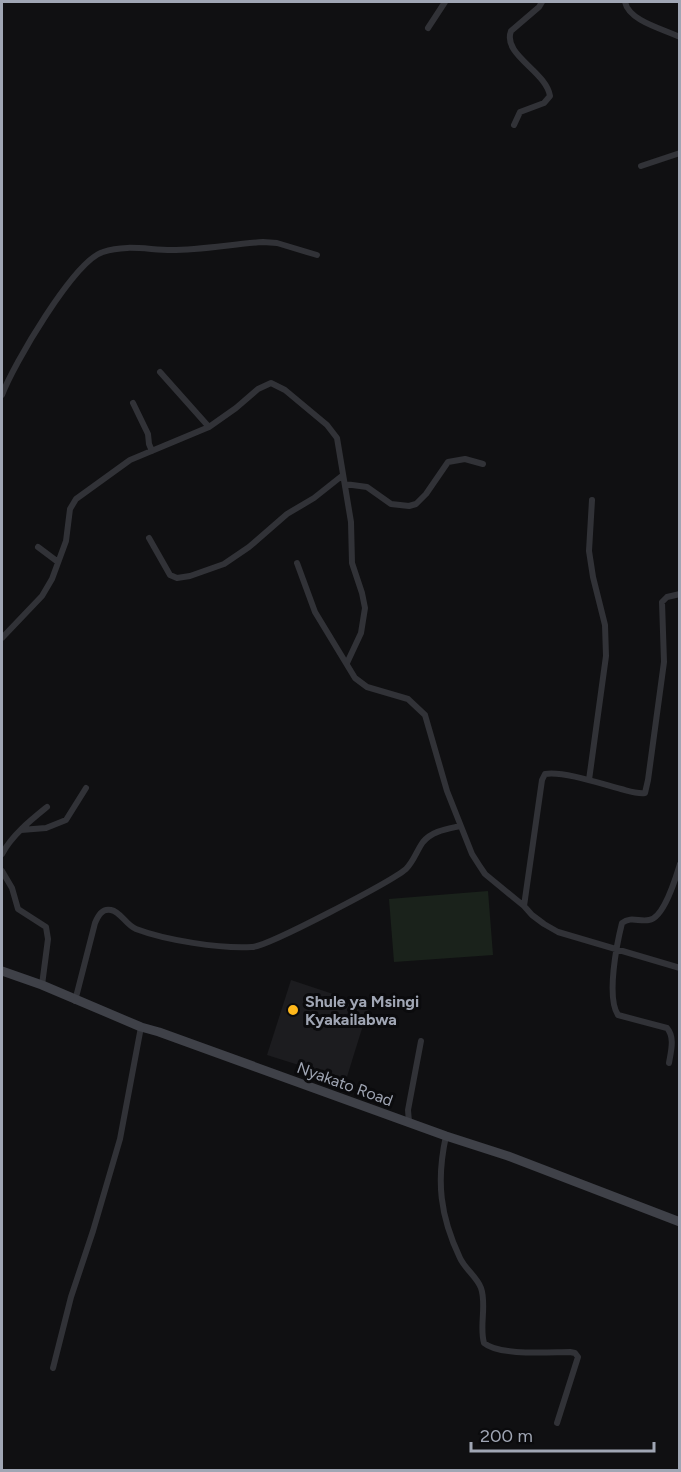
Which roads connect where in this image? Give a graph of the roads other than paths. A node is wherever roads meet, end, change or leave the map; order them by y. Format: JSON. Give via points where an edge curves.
{"nodes":[{"id":1,"x":445,"y":2,"type":"edge"},
{"id":2,"x":542,"y":2,"type":"edge"},
{"id":3,"x":625,"y":2,"type":"edge"},
{"id":4,"x":428,"y":28,"type":"dead end"},
{"id":5,"x":680,"y":37,"type":"edge"},
{"id":6,"x":514,"y":125,"type":"dead end"},
{"id":7,"x":680,"y":153,"type":"edge"},
{"id":8,"x":641,"y":166,"type":"dead end"},
{"id":9,"x":317,"y":255,"type":"dead end"},
{"id":10,"x":160,"y":372,"type":"dead end"},
{"id":11,"x":2,"y":395,"type":"edge"},
{"id":12,"x":133,"y":403,"type":"dead end"},
{"id":13,"x":209,"y":427,"type":"junction"},
{"id":14,"x":152,"y":451,"type":"junction"},
{"id":15,"x":483,"y":464,"type":"dead end"},
{"id":16,"x":344,"y":475,"type":"junction"},
{"id":17,"x":345,"y":483,"type":"junction"},
{"id":18,"x":592,"y":500,"type":"dead end"},
{"id":19,"x":149,"y":538,"type":"dead end"},
{"id":20,"x":38,"y":547,"type":"dead end"},
{"id":21,"x":58,"y":562,"type":"junction"},
{"id":22,"x":297,"y":563,"type":"dead end"},
{"id":23,"x":680,"y":594,"type":"edge"},
{"id":24,"x":2,"y":638,"type":"edge"},
{"id":25,"x":347,"y":663,"type":"junction"},
{"id":26,"x":590,"y":780,"type":"junction"},
{"id":27,"x":86,"y":789,"type":"dead end"},
{"id":28,"x":47,"y":807,"type":"dead end"},
{"id":29,"x":460,"y":826,"type":"junction"},
{"id":30,"x":21,"y":830,"type":"junction"},
{"id":31,"x":2,"y":854,"type":"edge"},
{"id":32,"x":680,"y":864,"type":"edge"},
{"id":33,"x":2,"y":871,"type":"edge"},
{"id":34,"x":524,"y":906,"type":"junction"},
{"id":35,"x":615,"y":949,"type":"junction"},
{"id":36,"x":680,"y":968,"type":"edge"},
{"id":37,"x":2,"y":972,"type":"edge"},
{"id":38,"x":42,"y":985,"type":"junction"},
{"id":39,"x":75,"y":1001,"type":"junction"},
{"id":40,"x":141,"y":1027,"type":"junction"},
{"id":41,"x":421,"y":1041,"type":"dead end"},
{"id":42,"x":669,"y":1063,"type":"dead end"},
{"id":43,"x":409,"y":1122,"type":"junction"},
{"id":44,"x":446,"y":1136,"type":"junction"},
{"id":45,"x":680,"y":1222,"type":"edge"},
{"id":46,"x":53,"y":1368,"type":"dead end"},
{"id":47,"x":557,"y":1423,"type":"dead end"}],
"edges":[{"from":1,"to":4,"type":"street"},
{"from":2,"to":6,"type":"street","via":[[511,31],[509,41],[546,83],[550,96],[544,103],[520,112]]},
{"from":3,"to":5,"type":"street","via":[[632,14]]},
{"from":7,"to":8,"type":"street"},
{"from":9,"to":11,"type":"street","via":[[277,243],[170,250],[138,247],[102,252],[81,267],[59,297],[23,352]]},
{"from":10,"to":13,"type":"street"},
{"from":12,"to":14,"type":"street"},
{"from":13,"to":14,"type":"street"},
{"from":13,"to":16,"type":"street","via":[[258,388],[277,385],[333,430]]},
{"from":14,"to":21,"type":"street","via":[[130,460],[72,504]]},
{"from":15,"to":17,"type":"street","via":[[465,459],[448,462],[426,494],[409,506],[391,504],[367,487]]},
{"from":16,"to":17,"type":"street"},
{"from":16,"to":19,"type":"street","via":[[287,514],[238,555],[196,574],[182,578],[170,575]]},
{"from":17,"to":25,"type":"street","via":[[352,563],[364,608],[361,633]]},
{"from":18,"to":26,"type":"street","via":[[589,552],[602,609],[606,656]]},
{"from":20,"to":21,"type":"street"},
{"from":21,"to":24,"type":"street","via":[[42,596]]},
{"from":22,"to":25,"type":"street","via":[[315,612]]},
{"from":23,"to":26,"type":"street","via":[[662,602],[664,662],[645,793]]},
{"from":25,"to":29,"type":"street","via":[[355,678],[368,687],[408,699],[425,715]]},
{"from":26,"to":34,"type":"street","via":[[549,773],[543,777]]},
{"from":27,"to":30,"type":"street","via":[[66,820],[46,828]]},
{"from":28,"to":30,"type":"street"},
{"from":29,"to":34,"type":"street","via":[[485,874]]},
{"from":29,"to":39,"type":"street","via":[[428,838],[406,869],[382,884],[256,947],[167,937],[135,929],[118,913],[104,910],[95,923]]},
{"from":30,"to":31,"type":"street"},
{"from":32,"to":35,"type":"street","via":[[659,914],[649,920],[625,920]]},
{"from":33,"to":38,"type":"street","via":[[15,894],[18,909],[46,927]]},
{"from":34,"to":35,"type":"street","via":[[558,932]]},
{"from":35,"to":36,"type":"street"},
{"from":35,"to":42,"type":"street","via":[[615,1011],[670,1030]]},
{"from":37,"to":38,"type":"street","name":"Nyakato Road"},
{"from":38,"to":39,"type":"street","name":"Nyakato Road"},
{"from":39,"to":40,"type":"street","name":"Nyakato Road"},
{"from":40,"to":43,"type":"street","name":"Nyakato Road"},
{"from":40,"to":46,"type":"street","via":[[120,1139]]},
{"from":41,"to":43,"type":"street"},
{"from":43,"to":44,"type":"street","name":"Nyakato Road"},
{"from":44,"to":45,"type":"street","name":"Nyakato Road"},
{"from":44,"to":47,"type":"street","via":[[440,1163],[441,1198],[460,1258],[481,1287],[484,1343],[492,1348],[525,1352],[570,1352],[578,1357]]}]}
